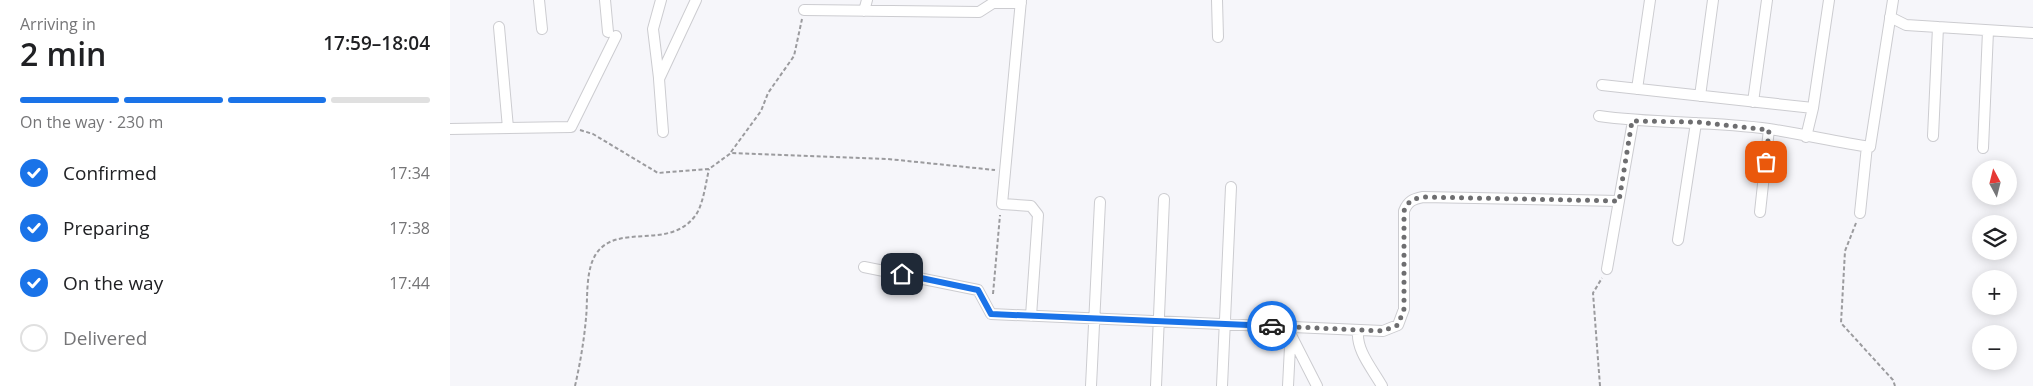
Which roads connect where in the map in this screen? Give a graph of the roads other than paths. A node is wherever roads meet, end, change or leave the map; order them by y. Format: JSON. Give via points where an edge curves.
{"nodes":[{"id":1,"x":539,"y":0,"type":"edge"},
{"id":2,"x":605,"y":0,"type":"edge"},
{"id":3,"x":661,"y":0,"type":"edge"},
{"id":4,"x":696,"y":0,"type":"edge"},
{"id":5,"x":868,"y":0,"type":"edge"},
{"id":6,"x":1217,"y":0,"type":"edge"},
{"id":7,"x":1650,"y":0,"type":"edge"},
{"id":8,"x":1713,"y":0,"type":"edge"},
{"id":9,"x":1767,"y":0,"type":"edge"},
{"id":10,"x":1829,"y":0,"type":"edge"},
{"id":11,"x":1893,"y":0,"type":"edge"},
{"id":12,"x":1021,"y":2,"type":"edge"},
{"id":13,"x":804,"y":10,"type":"road end"},
{"id":14,"x":864,"y":11,"type":"junction"},
{"id":15,"x":1890,"y":17,"type":"junction"},
{"id":16,"x":499,"y":26,"type":"dead end"},
{"id":17,"x":1938,"y":27,"type":"junction"},
{"id":18,"x":542,"y":29,"type":"dead end"},
{"id":19,"x":1988,"y":30,"type":"junction"},
{"id":20,"x":2033,"y":33,"type":"edge"},
{"id":21,"x":1218,"y":37,"type":"dead end"},
{"id":22,"x":659,"y":79,"type":"junction"},
{"id":23,"x":1602,"y":84,"type":"dead end"},
{"id":24,"x":1638,"y":89,"type":"junction"},
{"id":25,"x":1700,"y":96,"type":"junction"},
{"id":26,"x":1754,"y":102,"type":"junction"},
{"id":27,"x":1813,"y":108,"type":"junction"},
{"id":28,"x":1598,"y":116,"type":"dead end"},
{"id":29,"x":1632,"y":121,"type":"junction"},
{"id":30,"x":1696,"y":122,"type":"junction"},
{"id":31,"x":508,"y":128,"type":"junction"},
{"id":32,"x":450,"y":129,"type":"edge"},
{"id":33,"x":1769,"y":130,"type":"junction"},
{"id":34,"x":663,"y":132,"type":"dead end"},
{"id":35,"x":1933,"y":136,"type":"dead end"},
{"id":36,"x":1806,"y":137,"type":"junction"},
{"id":37,"x":1867,"y":146,"type":"junction"},
{"id":38,"x":1983,"y":148,"type":"dead end"},
{"id":39,"x":1231,"y":187,"type":"dead end"},
{"id":40,"x":1164,"y":199,"type":"dead end"},
{"id":41,"x":1619,"y":201,"type":"junction"},
{"id":42,"x":1100,"y":202,"type":"dead end"},
{"id":43,"x":1760,"y":212,"type":"dead end"},
{"id":44,"x":1860,"y":213,"type":"road end"},
{"id":45,"x":1678,"y":240,"type":"dead end"},
{"id":46,"x":864,"y":267,"type":"dead end"},
{"id":47,"x":1607,"y":269,"type":"road end"},
{"id":48,"x":1031,"y":316,"type":"junction"},
{"id":49,"x":1095,"y":319,"type":"junction"},
{"id":50,"x":1158,"y":321,"type":"junction"},
{"id":51,"x":1225,"y":324,"type":"junction"},
{"id":52,"x":1290,"y":330,"type":"junction"},
{"id":53,"x":1358,"y":330,"type":"junction"},
{"id":54,"x":1091,"y":386,"type":"edge"},
{"id":55,"x":1156,"y":386,"type":"edge"},
{"id":56,"x":1222,"y":386,"type":"edge"},
{"id":57,"x":1288,"y":386,"type":"edge"},
{"id":58,"x":1317,"y":386,"type":"edge"},
{"id":59,"x":1382,"y":386,"type":"edge"}],
"edges":[{"from":1,"to":18,"type":"street"},
{"from":2,"to":31,"type":"street","via":[[612,34],[572,127]]},
{"from":3,"to":22,"type":"street","via":[[653,28]]},
{"from":4,"to":22,"type":"street"},
{"from":5,"to":14,"type":"street"},
{"from":6,"to":21,"type":"street"},
{"from":7,"to":24,"type":"street"},
{"from":8,"to":25,"type":"street"},
{"from":9,"to":26,"type":"street"},
{"from":10,"to":27,"type":"street"},
{"from":11,"to":15,"type":"street"},
{"from":12,"to":14,"type":"street","via":[[993,4],[979,12]]},
{"from":12,"to":48,"type":"street","via":[[1002,204],[1031,206],[1038,215]]},
{"from":13,"to":14,"type":"street"},
{"from":15,"to":17,"type":"street","via":[[1906,25]]},
{"from":15,"to":37,"type":"street","via":[[1870,146]]},
{"from":16,"to":31,"type":"street"},
{"from":17,"to":19,"type":"street"},
{"from":17,"to":35,"type":"street"},
{"from":19,"to":20,"type":"street"},
{"from":19,"to":38,"type":"street"},
{"from":22,"to":34,"type":"street"},
{"from":23,"to":24,"type":"street"},
{"from":24,"to":25,"type":"street"},
{"from":25,"to":26,"type":"street"},
{"from":26,"to":27,"type":"street"},
{"from":27,"to":36,"type":"street"},
{"from":28,"to":29,"type":"street"},
{"from":29,"to":30,"type":"street"},
{"from":29,"to":41,"type":"street"},
{"from":30,"to":33,"type":"street"},
{"from":30,"to":45,"type":"street"},
{"from":31,"to":32,"type":"street"},
{"from":33,"to":36,"type":"street"},
{"from":33,"to":43,"type":"street"},
{"from":36,"to":37,"type":"street"},
{"from":37,"to":44,"type":"street"},
{"from":39,"to":51,"type":"street"},
{"from":40,"to":50,"type":"street"},
{"from":41,"to":47,"type":"street"},
{"from":41,"to":53,"type":"street","via":[[1414,198],[1404,211],[1404,309],[1398,325],[1383,331]]},
{"from":42,"to":49,"type":"street"},
{"from":46,"to":48,"type":"street","via":[[978,290],[991,314]]},
{"from":48,"to":49,"type":"street"},
{"from":49,"to":50,"type":"street"},
{"from":49,"to":54,"type":"street"},
{"from":50,"to":51,"type":"street"},
{"from":50,"to":55,"type":"street"},
{"from":51,"to":52,"type":"street"},
{"from":51,"to":56,"type":"street"},
{"from":52,"to":53,"type":"street"},
{"from":52,"to":57,"type":"street"},
{"from":52,"to":58,"type":"street"},
{"from":53,"to":59,"type":"street","via":[[1357,339],[1363,356]]}]}
